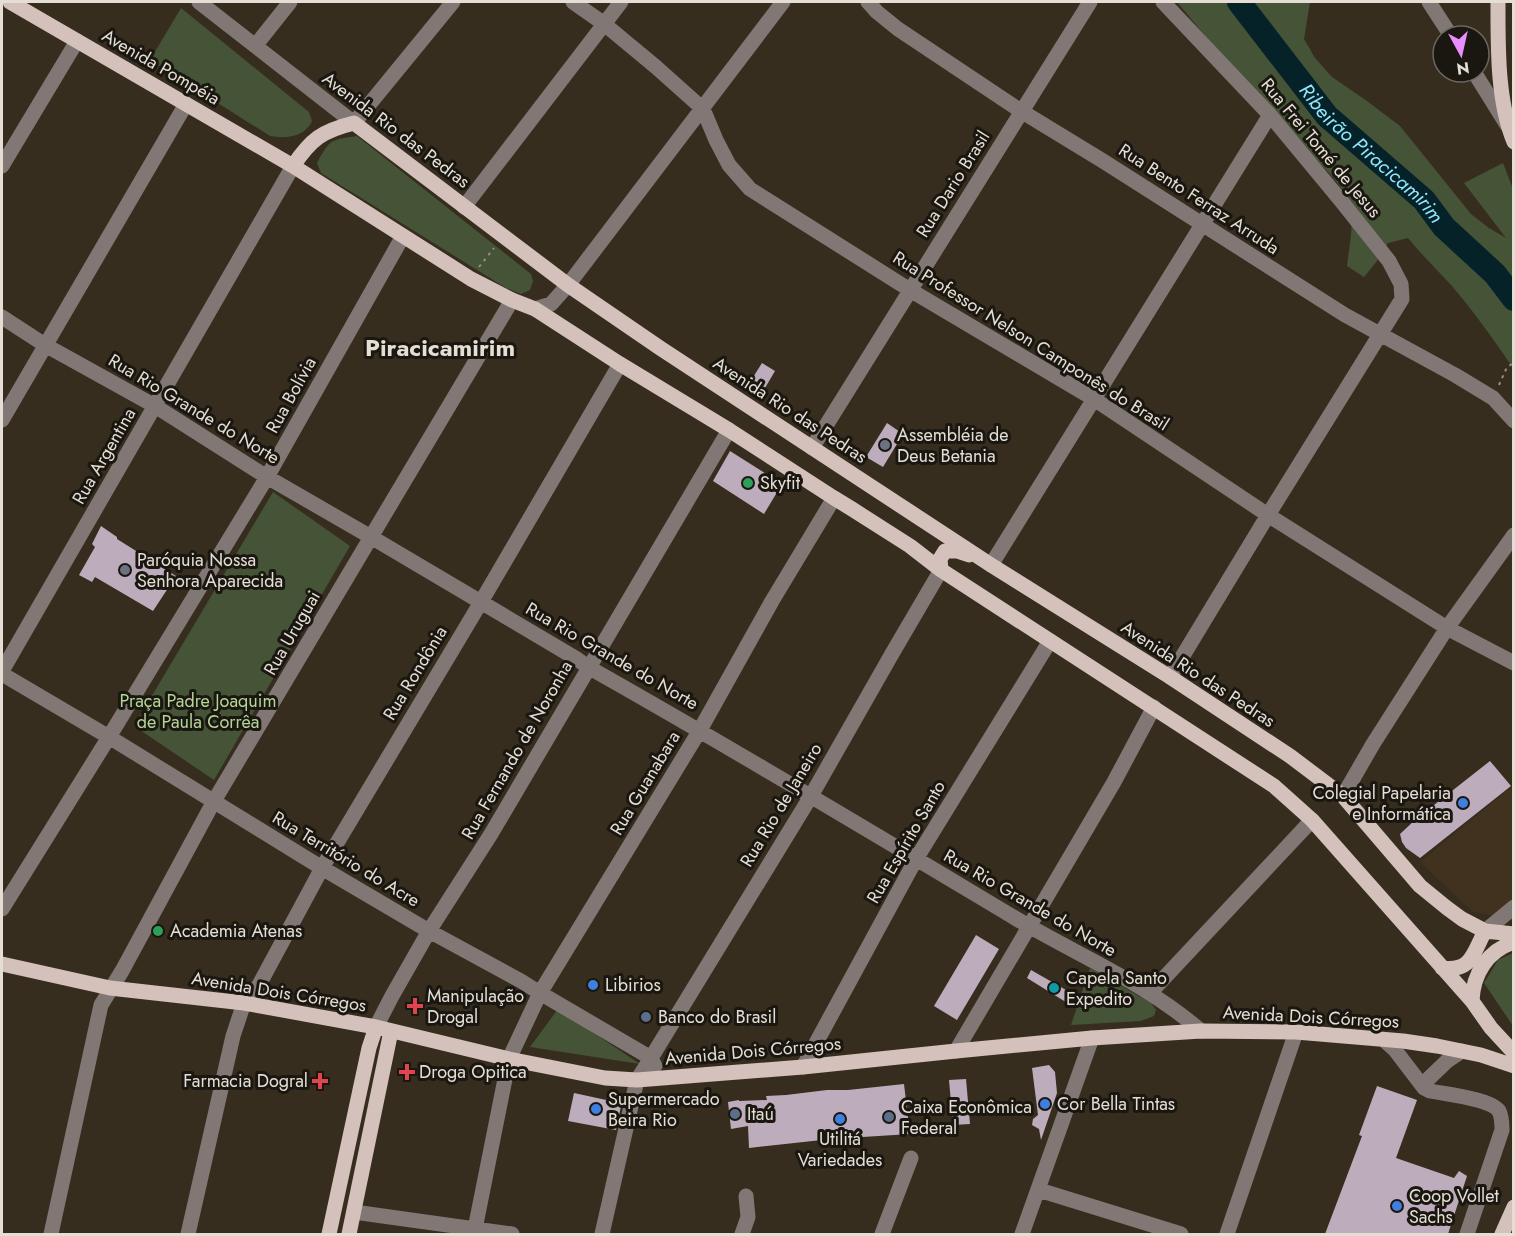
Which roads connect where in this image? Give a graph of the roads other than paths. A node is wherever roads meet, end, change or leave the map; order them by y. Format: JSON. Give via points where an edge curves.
{"nodes":[{"id":1,"x":10,"y":2,"type":"edge"},
{"id":2,"x":199,"y":2,"type":"edge"},
{"id":3,"x":290,"y":2,"type":"edge"},
{"id":4,"x":453,"y":2,"type":"edge"},
{"id":5,"x":573,"y":2,"type":"edge"},
{"id":6,"x":621,"y":2,"type":"edge"},
{"id":7,"x":783,"y":2,"type":"edge"},
{"id":8,"x":868,"y":2,"type":"edge"},
{"id":9,"x":1090,"y":2,"type":"edge"},
{"id":10,"x":1163,"y":2,"type":"edge"},
{"id":11,"x":1429,"y":2,"type":"edge"},
{"id":12,"x":1498,"y":2,"type":"edge"},
{"id":13,"x":603,"y":24,"type":"junction"},
{"id":14,"x":1443,"y":24,"type":"edge"},
{"id":15,"x":77,"y":40,"type":"junction"},
{"id":16,"x":255,"y":46,"type":"junction"},
{"id":17,"x":1481,"y":84,"type":"edge"},
{"id":18,"x":186,"y":104,"type":"junction"},
{"id":19,"x":703,"y":109,"type":"junction"},
{"id":20,"x":1021,"y":111,"type":"junction"},
{"id":21,"x":1270,"y":115,"type":"junction"},
{"id":22,"x":354,"y":123,"type":"junction"},
{"id":23,"x":1507,"y":125,"type":"junction"},
{"id":24,"x":1514,"y":142,"type":"edge"},
{"id":25,"x":2,"y":166,"type":"edge"},
{"id":26,"x":293,"y":166,"type":"junction"},
{"id":27,"x":464,"y":207,"type":"junction"},
{"id":28,"x":1202,"y":224,"type":"junction"},
{"id":29,"x":403,"y":236,"type":"junction"},
{"id":30,"x":568,"y":285,"type":"junction"},
{"id":31,"x":910,"y":290,"type":"junction"},
{"id":32,"x":512,"y":300,"type":"junction"},
{"id":33,"x":535,"y":309,"type":"junction"},
{"id":34,"x":2,"y":317,"type":"edge"},
{"id":35,"x":1381,"y":335,"type":"junction"},
{"id":36,"x":45,"y":345,"type":"junction"},
{"id":37,"x":620,"y":364,"type":"junction"},
{"id":38,"x":1094,"y":399,"type":"junction"},
{"id":39,"x":155,"y":406,"type":"junction"},
{"id":40,"x":2,"y":420,"type":"edge"},
{"id":41,"x":1514,"y":421,"type":"edge"},
{"id":42,"x":729,"y":430,"type":"junction"},
{"id":43,"x":812,"y":448,"type":"junction"},
{"id":44,"x":267,"y":477,"type":"junction"},
{"id":45,"x":834,"y":498,"type":"junction"},
{"id":46,"x":1268,"y":515,"type":"junction"},
{"id":47,"x":1514,"y":535,"type":"edge"},
{"id":48,"x":371,"y":537,"type":"junction"},
{"id":49,"x":991,"y":565,"type":"junction"},
{"id":50,"x":941,"y":570,"type":"junction"},
{"id":51,"x":481,"y":602,"type":"junction"},
{"id":52,"x":1447,"y":628,"type":"junction"},
{"id":53,"x":1050,"y":641,"type":"junction"},
{"id":54,"x":1514,"y":663,"type":"edge"},
{"id":55,"x":588,"y":667,"type":"junction"},
{"id":56,"x":2,"y":672,"type":"edge"},
{"id":57,"x":1170,"y":677,"type":"junction"},
{"id":58,"x":1154,"y":706,"type":"junction"},
{"id":59,"x":700,"y":730,"type":"junction"},
{"id":60,"x":109,"y":737,"type":"junction"},
{"id":61,"x":811,"y":796,"type":"junction"},
{"id":62,"x":1343,"y":796,"type":"junction"},
{"id":63,"x":214,"y":801,"type":"junction"},
{"id":64,"x":1312,"y":820,"type":"junction"},
{"id":65,"x":916,"y":859,"type":"junction"},
{"id":66,"x":322,"y":868,"type":"junction"},
{"id":67,"x":1514,"y":907,"type":"edge"},
{"id":68,"x":2,"y":909,"type":"edge"},
{"id":69,"x":1028,"y":926,"type":"junction"},
{"id":70,"x":429,"y":931,"type":"junction"},
{"id":71,"x":1485,"y":931,"type":"junction"},
{"id":72,"x":1514,"y":934,"type":"edge"},
{"id":73,"x":1514,"y":942,"type":"edge"},
{"id":74,"x":2,"y":964,"type":"edge"},
{"id":75,"x":1442,"y":968,"type":"junction"},
{"id":76,"x":110,"y":988,"type":"junction"},
{"id":77,"x":540,"y":993,"type":"junction"},
{"id":78,"x":1150,"y":993,"type":"junction"},
{"id":79,"x":1472,"y":1001,"type":"junction"},
{"id":80,"x":244,"y":1003,"type":"junction"},
{"id":81,"x":383,"y":1029,"type":"junction"},
{"id":82,"x":1201,"y":1031,"type":"junction"},
{"id":83,"x":1296,"y":1032,"type":"junction"},
{"id":84,"x":1092,"y":1038,"type":"junction"},
{"id":85,"x":1385,"y":1041,"type":"junction"},
{"id":86,"x":956,"y":1051,"type":"junction"},
{"id":87,"x":1462,"y":1051,"type":"junction"},
{"id":88,"x":1514,"y":1053,"type":"edge"},
{"id":89,"x":651,"y":1058,"type":"junction"},
{"id":90,"x":509,"y":1059,"type":"junction"},
{"id":91,"x":1514,"y":1066,"type":"edge"},
{"id":92,"x":803,"y":1067,"type":"junction"},
{"id":93,"x":659,"y":1078,"type":"junction"},
{"id":94,"x":637,"y":1080,"type":"junction"},
{"id":95,"x":1422,"y":1085,"type":"junction"},
{"id":96,"x":911,"y":1158,"type":"dead end"},
{"id":97,"x":1039,"y":1190,"type":"junction"},
{"id":98,"x":746,"y":1196,"type":"dead end"},
{"id":99,"x":1514,"y":1207,"type":"edge"},
{"id":100,"x":354,"y":1212,"type":"junction"},
{"id":101,"x":475,"y":1232,"type":"edge"},
{"id":102,"x":51,"y":1234,"type":"edge"},
{"id":103,"x":188,"y":1234,"type":"edge"},
{"id":104,"x":329,"y":1234,"type":"edge"},
{"id":105,"x":349,"y":1234,"type":"edge"},
{"id":106,"x":513,"y":1234,"type":"edge"},
{"id":107,"x":602,"y":1234,"type":"edge"},
{"id":108,"x":742,"y":1234,"type":"edge"},
{"id":109,"x":882,"y":1234,"type":"edge"},
{"id":110,"x":1022,"y":1234,"type":"edge"},
{"id":111,"x":1180,"y":1234,"type":"edge"},
{"id":112,"x":1227,"y":1234,"type":"edge"},
{"id":113,"x":1467,"y":1234,"type":"edge"},
{"id":114,"x":1502,"y":1234,"type":"edge"}],
"edges":[{"from":1,"to":15,"type":"main road","name":"Avenida Pompéia"},
{"from":2,"to":16,"type":"street","name":"Avenida Rio das Pedras"},
{"from":3,"to":16,"type":"street"},
{"from":4,"to":22,"type":"street"},
{"from":5,"to":13,"type":"street","name":"Rua Professor Nelson Camponês do Brasil"},
{"from":6,"to":13,"type":"street"},
{"from":7,"to":19,"type":"street"},
{"from":8,"to":20,"type":"street","name":"Rua Bento Ferraz Arruda","via":[[898,29]]},
{"from":9,"to":20,"type":"street","name":"Rua Dario Brasil"},
{"from":10,"to":21,"type":"street","name":"Rua Frei Tomé de Jesus"},
{"from":11,"to":14,"type":"street"},
{"from":12,"to":23,"type":"main road"},
{"from":13,"to":19,"type":"street","name":"Rua Professor Nelson Camponês do Brasil"},
{"from":13,"to":27,"type":"street"},
{"from":15,"to":18,"type":"main road","name":"Avenida Pompéia"},
{"from":15,"to":25,"type":"street"},
{"from":16,"to":22,"type":"street","name":"Avenida Rio das Pedras"},
{"from":17,"to":23,"type":"street"},
{"from":18,"to":26,"type":"main road","name":"Avenida Pompéia"},
{"from":18,"to":36,"type":"street"},
{"from":19,"to":30,"type":"street"},
{"from":19,"to":31,"type":"street","name":"Rua Professor Nelson Camponês do Brasil","via":[[729,165],[750,189]]},
{"from":20,"to":28,"type":"street","name":"Rua Bento Ferraz Arruda"},
{"from":20,"to":31,"type":"street","name":"Rua Dario Brasil"},
{"from":21,"to":28,"type":"street"},
{"from":21,"to":35,"type":"street","name":"Rua Frei Tomé de Jesus","via":[[1389,261],[1397,276],[1402,299]]},
{"from":22,"to":26,"type":"main road","via":[[318,137]]},
{"from":22,"to":27,"type":"main road","name":"Avenida Rio das Pedras"},
{"from":23,"to":24,"type":"main road"},
{"from":26,"to":29,"type":"main road"},
{"from":26,"to":39,"type":"street","name":"Rua Argentina"},
{"from":27,"to":30,"type":"main road","name":"Avenida Rio das Pedras"},
{"from":28,"to":35,"type":"street","name":"Rua Bento Ferraz Arruda"},
{"from":28,"to":38,"type":"street"},
{"from":29,"to":32,"type":"main road"},
{"from":29,"to":44,"type":"street","name":"Rua Bolívia"},
{"from":30,"to":33,"type":"street","via":[[551,304]]},
{"from":30,"to":43,"type":"main road","name":"Avenida Rio das Pedras"},
{"from":31,"to":38,"type":"street","name":"Rua Professor Nelson Camponês do Brasil"},
{"from":31,"to":43,"type":"street","name":"Rua Dario Brasil"},
{"from":32,"to":33,"type":"main road"},
{"from":32,"to":48,"type":"street","name":"Rua Uruguai"},
{"from":33,"to":37,"type":"main road"},
{"from":34,"to":36,"type":"street","name":"Rua Rio Grande do Norte"},
{"from":35,"to":41,"type":"street","name":"Rua Bento Ferraz Arruda","via":[[1492,398]]},
{"from":35,"to":46,"type":"street","name":"Rua Frei Tomé de Jesus"},
{"from":36,"to":39,"type":"street","name":"Rua Rio Grande do Norte"},
{"from":36,"to":40,"type":"street"},
{"from":37,"to":42,"type":"main road"},
{"from":37,"to":51,"type":"street","name":"Rua Rondônia"},
{"from":38,"to":46,"type":"street","name":"Rua Professor Nelson Camponês do Brasil"},
{"from":38,"to":49,"type":"street"},
{"from":39,"to":44,"type":"street","name":"Rua Rio Grande do Norte"},
{"from":39,"to":56,"type":"street","name":"Rua Argentina"},
{"from":42,"to":45,"type":"main road"},
{"from":42,"to":55,"type":"street","name":"Rua Fernando de Noronha"},
{"from":43,"to":49,"type":"main road","name":"Avenida Rio das Pedras"},
{"from":44,"to":48,"type":"street","name":"Rua Rio Grande do Norte"},
{"from":44,"to":60,"type":"street","name":"Rua Bolívia"},
{"from":45,"to":50,"type":"main road"},
{"from":45,"to":59,"type":"street","name":"Rua Guanabara"},
{"from":46,"to":52,"type":"street","name":"Rua Professor Nelson Camponês do Brasil"},
{"from":46,"to":57,"type":"street","name":"Rua Frei Tomé de Jesus"},
{"from":47,"to":52,"type":"street"},
{"from":48,"to":51,"type":"street","name":"Rua Rio Grande do Norte"},
{"from":48,"to":63,"type":"street","name":"Rua Uruguai"},
{"from":49,"to":50,"type":"main road","via":[[950,550],[940,559]]},
{"from":49,"to":57,"type":"main road","name":"Avenida Rio das Pedras"},
{"from":50,"to":53,"type":"main road"},
{"from":50,"to":61,"type":"street","name":"Rua Rio de Janeiro"},
{"from":51,"to":55,"type":"street","name":"Rua Rio Grande do Norte"},
{"from":51,"to":66,"type":"street","name":"Rua Rondônia"},
{"from":52,"to":54,"type":"street","name":"Rua Professor Nelson Camponês do Brasil"},
{"from":52,"to":62,"type":"street"},
{"from":53,"to":58,"type":"main road"},
{"from":53,"to":65,"type":"street","name":"Rua Espírito Santo"},
{"from":55,"to":59,"type":"street","name":"Rua Rio Grande do Norte"},
{"from":55,"to":70,"type":"street","name":"Rua Fernando de Noronha","via":[[491,834]]},
{"from":56,"to":60,"type":"street","name":"Rua Território do Acre"},
{"from":57,"to":62,"type":"main road","name":"Avenida Rio das Pedras"},
{"from":58,"to":64,"type":"main road","via":[[1274,786]]},
{"from":58,"to":69,"type":"street","via":[[1114,782]]},
{"from":59,"to":61,"type":"street","name":"Rua Rio Grande do Norte"},
{"from":59,"to":77,"type":"street","name":"Rua Guanabara"},
{"from":60,"to":63,"type":"street","name":"Rua Território do Acre"},
{"from":60,"to":68,"type":"street","name":"Rua Bolívia"},
{"from":61,"to":65,"type":"street","name":"Rua Rio Grande do Norte"},
{"from":61,"to":89,"type":"street","name":"Rua Rio de Janeiro"},
{"from":62,"to":71,"type":"main road","name":"Avenida Rio das Pedras","via":[[1420,886],[1462,919]]},
{"from":63,"to":66,"type":"street","name":"Rua Território do Acre"},
{"from":63,"to":76,"type":"street","name":"Rua Uruguai"},
{"from":64,"to":75,"type":"main road"},
{"from":64,"to":78,"type":"street"},
{"from":65,"to":69,"type":"street","name":"Rua Rio Grande do Norte"},
{"from":65,"to":92,"type":"street","name":"Rua Espírito Santo"},
{"from":66,"to":70,"type":"street","name":"Rua Território do Acre"},
{"from":66,"to":80,"type":"street","name":"Rua Rondônia","via":[[259,985]]},
{"from":67,"to":71,"type":"street"},
{"from":69,"to":78,"type":"street","name":"Rua Rio Grande do Norte"},
{"from":69,"to":86,"type":"street"},
{"from":70,"to":77,"type":"street","name":"Rua Território do Acre"},
{"from":70,"to":81,"type":"street","name":"Rua Fernando de Noronha","via":[[392,996]]},
{"from":71,"to":72,"type":"main road","name":"Avenida Rio das Pedras"},
{"from":71,"to":75,"type":"main road","via":[[1465,966]]},
{"from":73,"to":79,"type":"main road","via":[[1488,958],[1476,978]]},
{"from":74,"to":76,"type":"main road","name":"Avenida Dois Córregos"},
{"from":75,"to":79,"type":"main road"},
{"from":76,"to":80,"type":"main road","name":"Avenida Dois Córregos"},
{"from":76,"to":102,"type":"street","name":"Rua Uruguai","via":[[101,1005]]},
{"from":77,"to":89,"type":"street","name":"Rua Território do Acre"},
{"from":77,"to":90,"type":"street","name":"Rua Guanabara"},
{"from":78,"to":82,"type":"street","name":"Rua Rio Grande do Norte"},
{"from":79,"to":88,"type":"main road"},
{"from":80,"to":81,"type":"main road","name":"Avenida Dois Córregos"},
{"from":80,"to":103,"type":"street","name":"Rua Rondônia"},
{"from":81,"to":90,"type":"main road","name":"Avenida Dois Córregos"},
{"from":81,"to":100,"type":"main road"},
{"from":81,"to":104,"type":"main road","via":[[369,1050]]},
{"from":82,"to":83,"type":"main road","name":"Avenida Dois Córregos"},
{"from":82,"to":84,"type":"main road","name":"Avenida Dois Córregos"},
{"from":83,"to":85,"type":"main road","name":"Avenida Dois Córregos"},
{"from":83,"to":112,"type":"street"},
{"from":84,"to":86,"type":"main road","name":"Avenida Dois Córregos"},
{"from":84,"to":97,"type":"street"},
{"from":85,"to":87,"type":"main road","name":"Avenida Dois Córregos"},
{"from":85,"to":95,"type":"street"},
{"from":86,"to":92,"type":"main road","name":"Avenida Dois Córregos"},
{"from":87,"to":91,"type":"main road","name":"Avenida Dois Córregos"},
{"from":87,"to":95,"type":"street"},
{"from":89,"to":93,"type":"street"},
{"from":89,"to":94,"type":"street"},
{"from":90,"to":94,"type":"main road","name":"Avenida Dois Córregos","via":[[605,1078]]},
{"from":90,"to":101,"type":"street","name":"Rua Guanabara"},
{"from":92,"to":93,"type":"main road","name":"Avenida Dois Córregos"},
{"from":93,"to":94,"type":"main road","name":"Avenida Dois Córregos"},
{"from":94,"to":107,"type":"street"},
{"from":95,"to":113,"type":"street","via":[[1430,1091],[1483,1101],[1498,1110],[1502,1121],[1498,1145]]},
{"from":96,"to":109,"type":"street"},
{"from":97,"to":110,"type":"street"},
{"from":97,"to":111,"type":"street"},
{"from":98,"to":108,"type":"street","via":[[748,1217]]},
{"from":99,"to":114,"type":"main road"},
{"from":100,"to":101,"type":"street"},
{"from":100,"to":105,"type":"main road"},
{"from":101,"to":106,"type":"street"}]}
